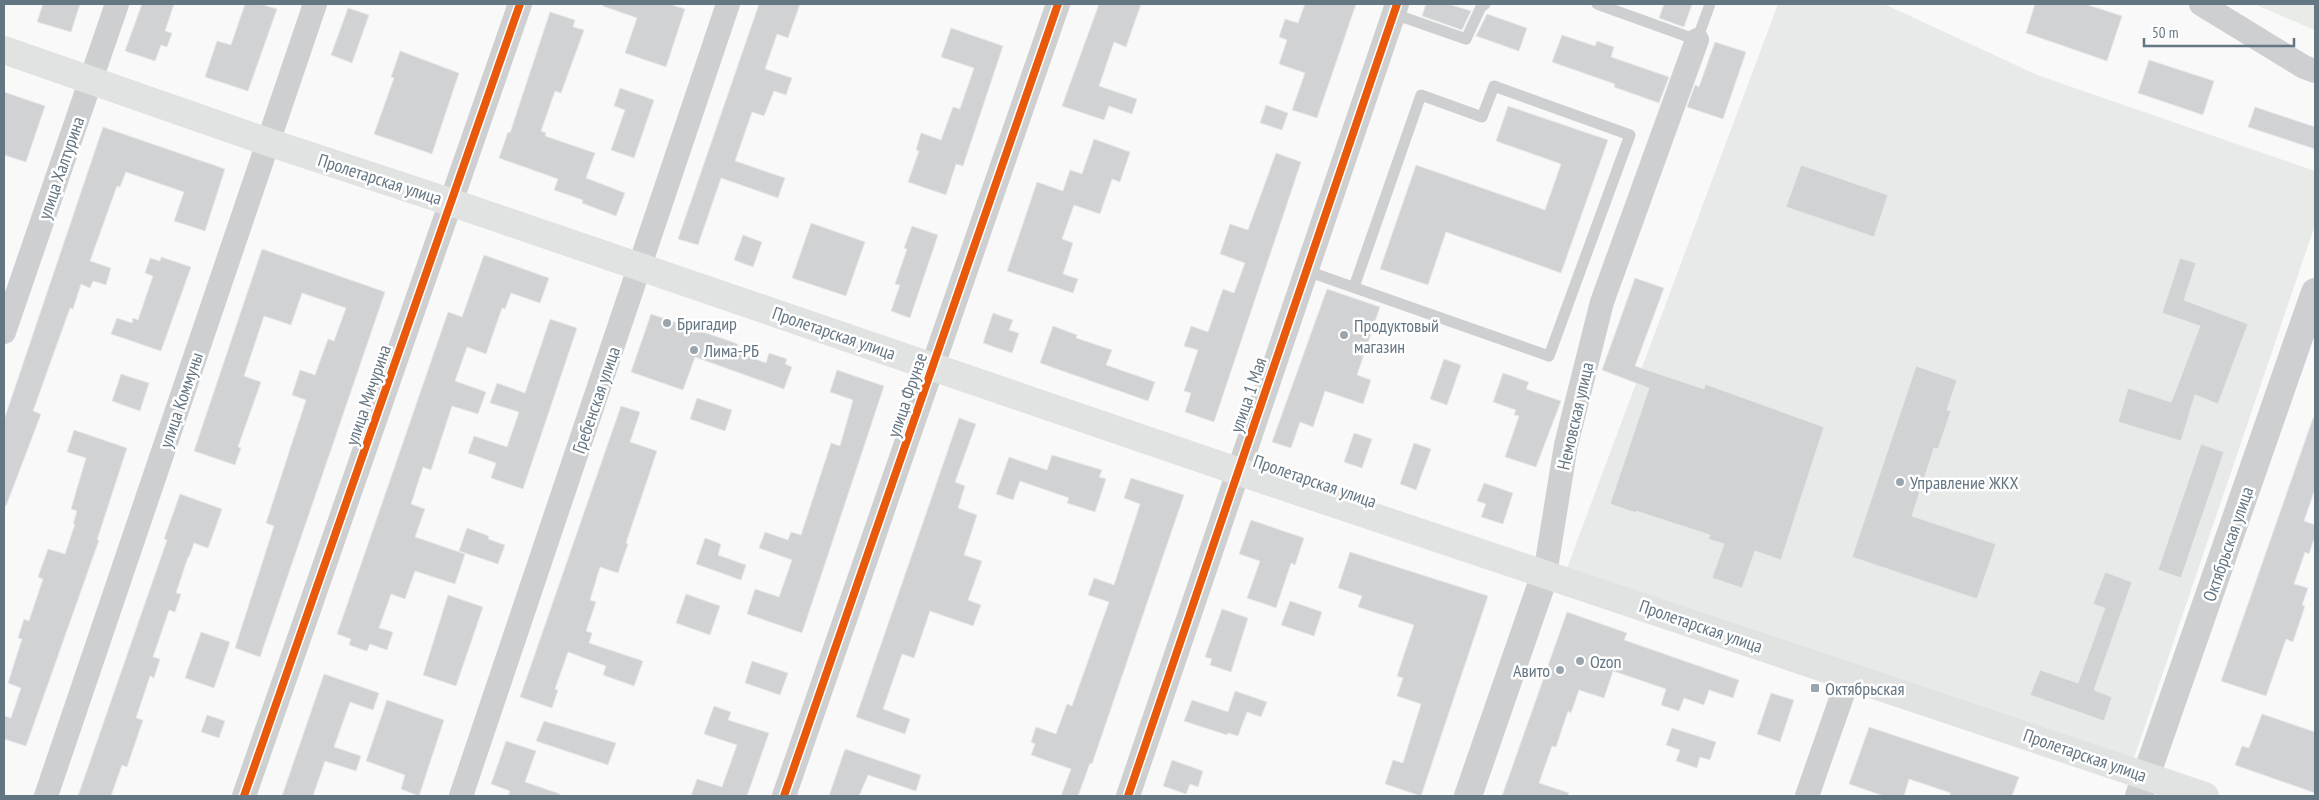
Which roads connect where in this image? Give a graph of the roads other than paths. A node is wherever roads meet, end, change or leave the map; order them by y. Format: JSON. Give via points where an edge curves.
{"nodes":[{"id":1,"x":117,"y":4,"type":"edge"},
{"id":2,"x":315,"y":4,"type":"edge"},
{"id":3,"x":520,"y":4,"type":"edge"},
{"id":4,"x":728,"y":4,"type":"edge"},
{"id":5,"x":1058,"y":4,"type":"edge"},
{"id":6,"x":1485,"y":4,"type":"edge"},
{"id":7,"x":1597,"y":4,"type":"edge"},
{"id":8,"x":1710,"y":4,"type":"edge"},
{"id":9,"x":2201,"y":4,"type":"edge"},
{"id":10,"x":1396,"y":9,"type":"edge"},
{"id":11,"x":1697,"y":40,"type":"junction"},
{"id":12,"x":4,"y":50,"type":"edge"},
{"id":13,"x":2315,"y":71,"type":"edge"},
{"id":14,"x":91,"y":79,"type":"junction"},
{"id":15,"x":268,"y":142,"type":"junction"},
{"id":16,"x":450,"y":202,"type":"junction"},
{"id":17,"x":641,"y":267,"type":"junction"},
{"id":18,"x":1307,"y":271,"type":"junction"},
{"id":19,"x":1354,"y":287,"type":"junction"},
{"id":20,"x":2315,"y":292,"type":"edge"},
{"id":21,"x":4,"y":332,"type":"edge"},
{"id":22,"x":933,"y":367,"type":"junction"},
{"id":23,"x":1237,"y":471,"type":"junction"},
{"id":24,"x":1545,"y":574,"type":"junction"},
{"id":25,"x":1848,"y":676,"type":"junction"},
{"id":26,"x":2143,"y":786,"type":"edge"},
{"id":27,"x":46,"y":796,"type":"edge"},
{"id":28,"x":244,"y":796,"type":"edge"},
{"id":29,"x":461,"y":796,"type":"edge"},
{"id":30,"x":784,"y":796,"type":"edge"},
{"id":31,"x":1128,"y":796,"type":"edge"},
{"id":32,"x":1468,"y":796,"type":"edge"},
{"id":33,"x":1808,"y":796,"type":"edge"},
{"id":34,"x":2206,"y":796,"type":"edge"}],
"edges":[{"from":1,"to":14,"type":"street","name":"улица Халтурина"},
{"from":2,"to":15,"type":"street","name":"улица Коммуны"},
{"from":3,"to":16,"type":"street","name":"улица Мичурина"},
{"from":4,"to":17,"type":"street","name":"Гребенская улица"},
{"from":5,"to":22,"type":"street","name":"улица Фрунзе"},
{"from":6,"to":10,"type":"lane","via":[[1466,39]]},
{"from":7,"to":11,"type":"lane"},
{"from":8,"to":11,"type":"lane"},
{"from":9,"to":13,"type":"street"},
{"from":10,"to":18,"type":"street","name":"улица 1 Мая"},
{"from":11,"to":24,"type":"street","name":"Немовская улица","via":[[1602,302],[1566,445]]},
{"from":12,"to":14,"type":"main road","name":"Пролетарская улица"},
{"from":14,"to":15,"type":"main road","name":"Пролетарская улица"},
{"from":14,"to":21,"type":"street","name":"улица Халтурина"},
{"from":15,"to":16,"type":"main road","name":"Пролетарская улица"},
{"from":15,"to":27,"type":"street","name":"улица Коммуны"},
{"from":16,"to":17,"type":"main road","name":"Пролетарская улица"},
{"from":16,"to":28,"type":"street","name":"улица Мичурина"},
{"from":17,"to":22,"type":"main road","name":"Пролетарская улица"},
{"from":17,"to":29,"type":"street","name":"Гребенская улица"},
{"from":18,"to":19,"type":"lane"},
{"from":18,"to":23,"type":"street","name":"улица 1 Мая"},
{"from":19,"to":19,"type":"lane","via":[[1549,356],[1630,135],[1494,86],[1482,117],[1421,96]]},
{"from":20,"to":26,"type":"street","name":"Октябрьская улица"},
{"from":22,"to":23,"type":"main road","name":"Пролетарская улица"},
{"from":22,"to":30,"type":"street","name":"улица Фрунзе"},
{"from":23,"to":24,"type":"main road","name":"Пролетарская улица"},
{"from":23,"to":31,"type":"street","name":"улица 1 Мая"},
{"from":24,"to":25,"type":"main road","name":"Пролетарская улица"},
{"from":24,"to":32,"type":"street","name":"Немовская улица"},
{"from":25,"to":26,"type":"main road","name":"Пролетарская улица"},
{"from":25,"to":33,"type":"street"},
{"from":26,"to":34,"type":"main road","name":"Пролетарская улица"}]}
